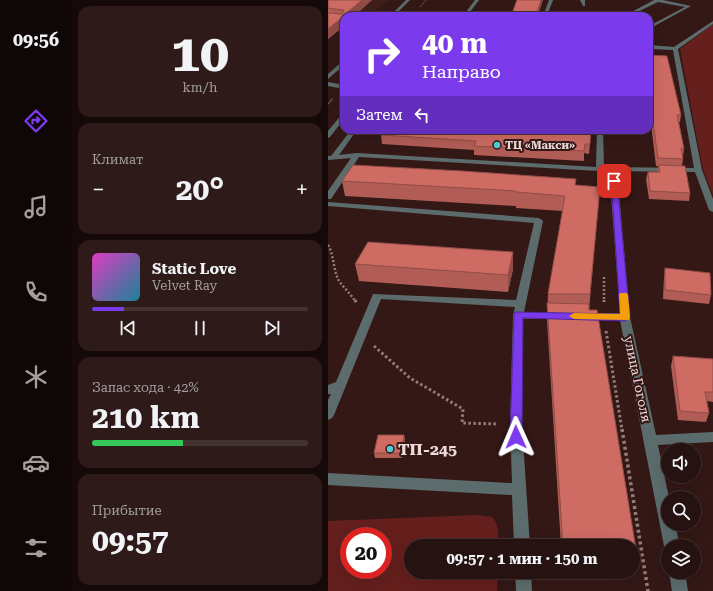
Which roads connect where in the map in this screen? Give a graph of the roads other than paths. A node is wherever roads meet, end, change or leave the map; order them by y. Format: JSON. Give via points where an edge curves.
{"nodes":[{"id":1,"x":408,"y":0,"type":"edge"},
{"id":2,"x":477,"y":0,"type":"edge"},
{"id":3,"x":551,"y":0,"type":"edge"},
{"id":4,"x":582,"y":0,"type":"edge"},
{"id":5,"x":657,"y":0,"type":"edge"},
{"id":6,"x":584,"y":5,"type":"dead end"},
{"id":7,"x":396,"y":12,"type":"edge"},
{"id":8,"x":468,"y":12,"type":"edge"},
{"id":9,"x":546,"y":12,"type":"edge"},
{"id":10,"x":634,"y":12,"type":"edge"},
{"id":11,"x":713,"y":22,"type":"edge"},
{"id":12,"x":653,"y":26,"type":"edge"},
{"id":13,"x":653,"y":47,"type":"edge"},
{"id":14,"x":675,"y":49,"type":"junction"},
{"id":15,"x":340,"y":66,"type":"edge"},
{"id":16,"x":328,"y":77,"type":"edge"},
{"id":17,"x":328,"y":84,"type":"edge"},
{"id":18,"x":340,"y":86,"type":"edge"},
{"id":19,"x":340,"y":120,"type":"edge"},
{"id":20,"x":351,"y":134,"type":"edge"},
{"id":21,"x":600,"y":134,"type":"edge"},
{"id":22,"x":328,"y":136,"type":"edge"},
{"id":23,"x":357,"y":155,"type":"junction"},
{"id":24,"x":331,"y":157,"type":"edge"},
{"id":25,"x":600,"y":169,"type":"junction"},
{"id":26,"x":698,"y":170,"type":"junction"},
{"id":27,"x":328,"y":197,"type":"edge"},
{"id":28,"x":328,"y":204,"type":"edge"},
{"id":29,"x":713,"y":210,"type":"edge"},
{"id":30,"x":520,"y":309,"type":"junction"},
{"id":31,"x":625,"y":317,"type":"junction"},
{"id":32,"x":341,"y":385,"type":"junction"},
{"id":33,"x":328,"y":390,"type":"edge"},
{"id":34,"x":328,"y":416,"type":"edge"},
{"id":35,"x":713,"y":437,"type":"edge"},
{"id":36,"x":651,"y":440,"type":"junction"},
{"id":37,"x":328,"y":479,"type":"edge"},
{"id":38,"x":519,"y":489,"type":"junction"},
{"id":39,"x":522,"y":539,"type":"edge"},
{"id":40,"x":671,"y":539,"type":"edge"},
{"id":41,"x":523,"y":579,"type":"edge"},
{"id":42,"x":678,"y":579,"type":"edge"},
{"id":43,"x":524,"y":591,"type":"edge"},
{"id":44,"x":680,"y":591,"type":"edge"}],
"edges":[{"from":1,"to":7,"type":"street"},
{"from":2,"to":8,"type":"street"},
{"from":3,"to":9,"type":"street"},
{"from":4,"to":6,"type":"street"},
{"from":5,"to":10,"type":"street"},
{"from":5,"to":12,"type":"street","via":[[689,6]]},
{"from":11,"to":14,"type":"street"},
{"from":13,"to":14,"type":"street"},
{"from":14,"to":26,"type":"street"},
{"from":15,"to":16,"type":"street"},
{"from":17,"to":18,"type":"street"},
{"from":19,"to":22,"type":"street"},
{"from":20,"to":24,"type":"street"},
{"from":21,"to":25,"type":"street"},
{"from":23,"to":24,"type":"street"},
{"from":23,"to":25,"type":"street"},
{"from":23,"to":27,"type":"street"},
{"from":25,"to":26,"type":"street"},
{"from":25,"to":31,"type":"street","name":"улица Гоголя","via":[[614,181]]},
{"from":26,"to":29,"type":"street"},
{"from":28,"to":30,"type":"street","via":[[539,221]]},
{"from":30,"to":31,"type":"street"},
{"from":30,"to":32,"type":"street","via":[[377,296]]},
{"from":30,"to":38,"type":"street","via":[[516,424]]},
{"from":31,"to":36,"type":"street","name":"улица Гоголя"},
{"from":32,"to":33,"type":"street"},
{"from":32,"to":34,"type":"street"},
{"from":35,"to":36,"type":"street"},
{"from":36,"to":40,"type":"street","name":"улица Гоголя"},
{"from":37,"to":38,"type":"street"},
{"from":38,"to":39,"type":"street"},
{"from":41,"to":43,"type":"street"},
{"from":42,"to":44,"type":"street"}]}
